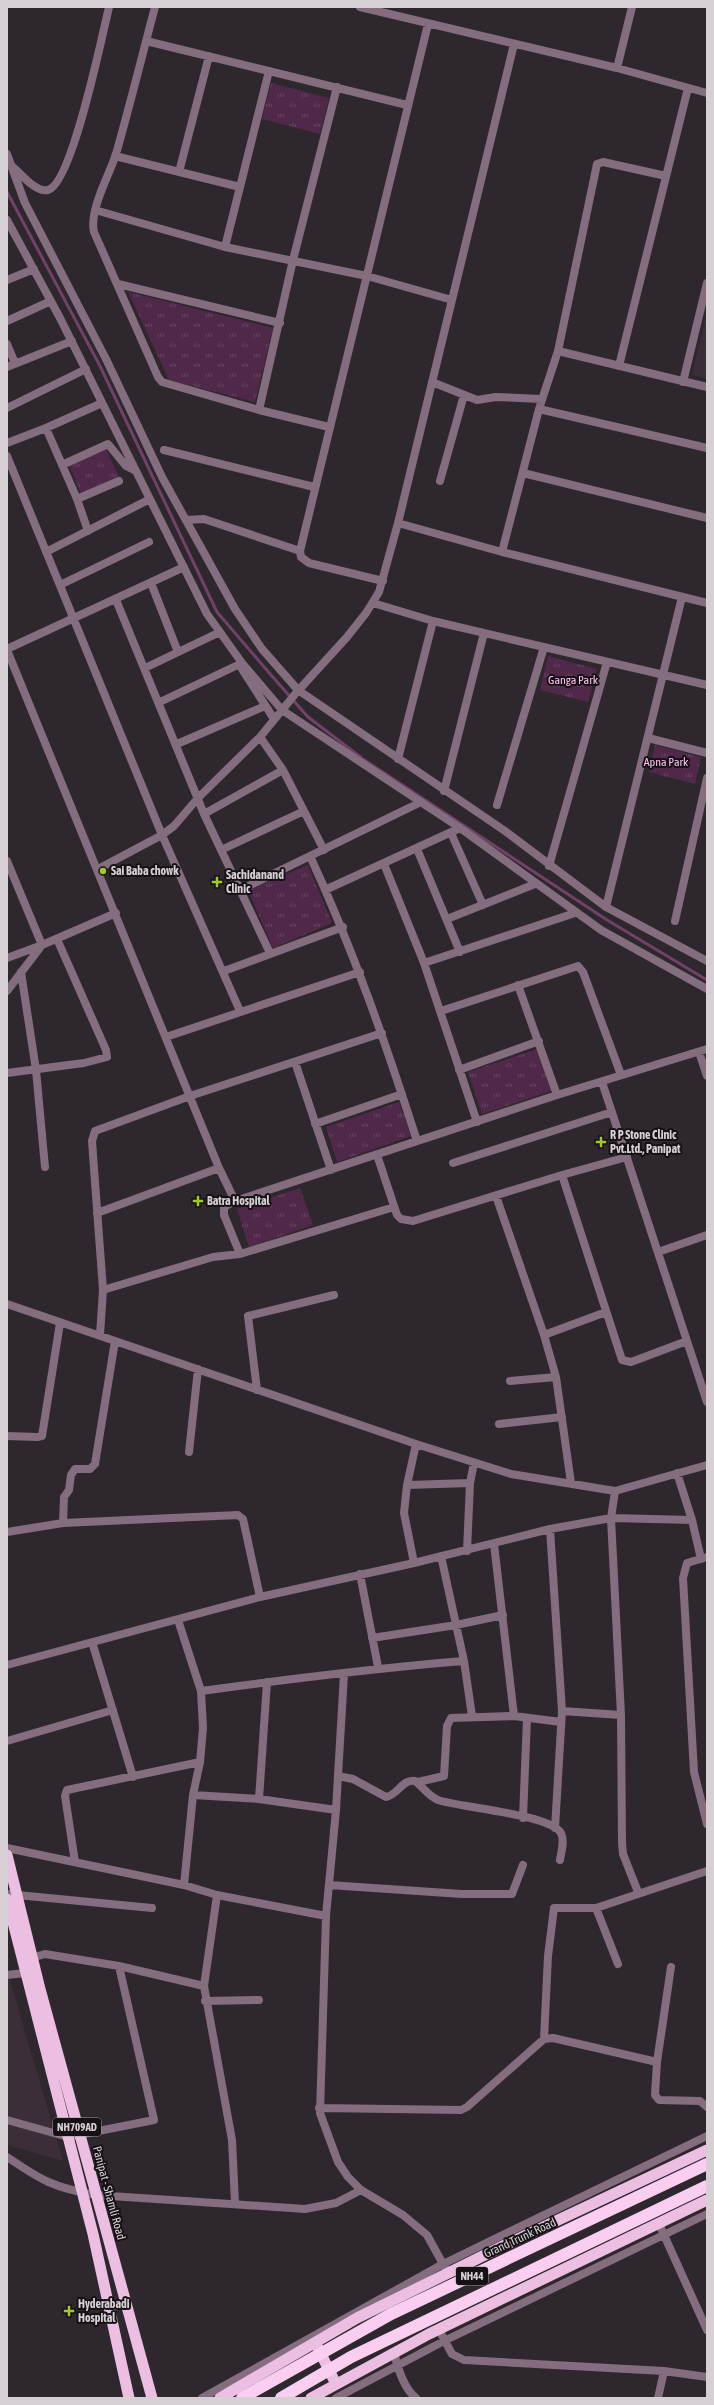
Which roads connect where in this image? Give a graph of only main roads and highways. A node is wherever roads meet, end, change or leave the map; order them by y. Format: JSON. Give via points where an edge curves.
{"nodes":[{"id":1,"x":7,"y":1855,"type":"edge"},
{"id":2,"x":9,"y":1900,"type":"edge"},
{"id":3,"x":10,"y":1928,"type":"edge"},
{"id":4,"x":27,"y":1960,"type":"junction"},
{"id":5,"x":707,"y":2150,"type":"edge"},
{"id":6,"x":707,"y":2164,"type":"edge"},
{"id":7,"x":707,"y":2186,"type":"edge"},
{"id":8,"x":707,"y":2200,"type":"edge"},
{"id":9,"x":315,"y":2342,"type":"junction"},
{"id":10,"x":336,"y":2384,"type":"junction"},
{"id":11,"x":129,"y":2398,"type":"edge"},
{"id":12,"x":152,"y":2398,"type":"edge"},
{"id":13,"x":220,"y":2398,"type":"edge"},
{"id":14,"x":242,"y":2398,"type":"edge"},
{"id":15,"x":281,"y":2398,"type":"edge"},
{"id":16,"x":312,"y":2398,"type":"edge"}],
"edges":[{"from":1,"to":2,"type":"highway","name":"Panipat - Shamli Road","number":"NH709AD"},
{"from":2,"to":3,"type":"highway","name":"Panipat - Shamli Road","number":"NH709AD"},
{"from":2,"to":4,"type":"highway","name":"Panipat - Shamli Road","number":"NH709AD"},
{"from":3,"to":4,"type":"highway","name":"Panipat - Shamli Road","number":"NH709AD"},
{"from":4,"to":11,"type":"highway","name":"Panipat - Shamli Road","number":"NH709AD","via":[[25,1973],[93,2234]]},
{"from":4,"to":12,"type":"highway","name":"Panipat - Shamli Road","number":"NH709AD","via":[[79,2134]]},
{"from":5,"to":9,"type":"highway","via":[[446,2268]]},
{"from":6,"to":14,"type":"highway","name":"Grand Trunk Road","number":"NH44","bridge":true,"via":[[391,2314]]},
{"from":7,"to":15,"type":"highway","number":"NH44","bridge":true,"via":[[352,2357]]},
{"from":8,"to":10,"type":"highway","via":[[488,2304]]},
{"from":9,"to":10,"type":"highway"},
{"from":9,"to":13,"type":"highway"},
{"from":10,"to":16,"type":"highway"}]}
